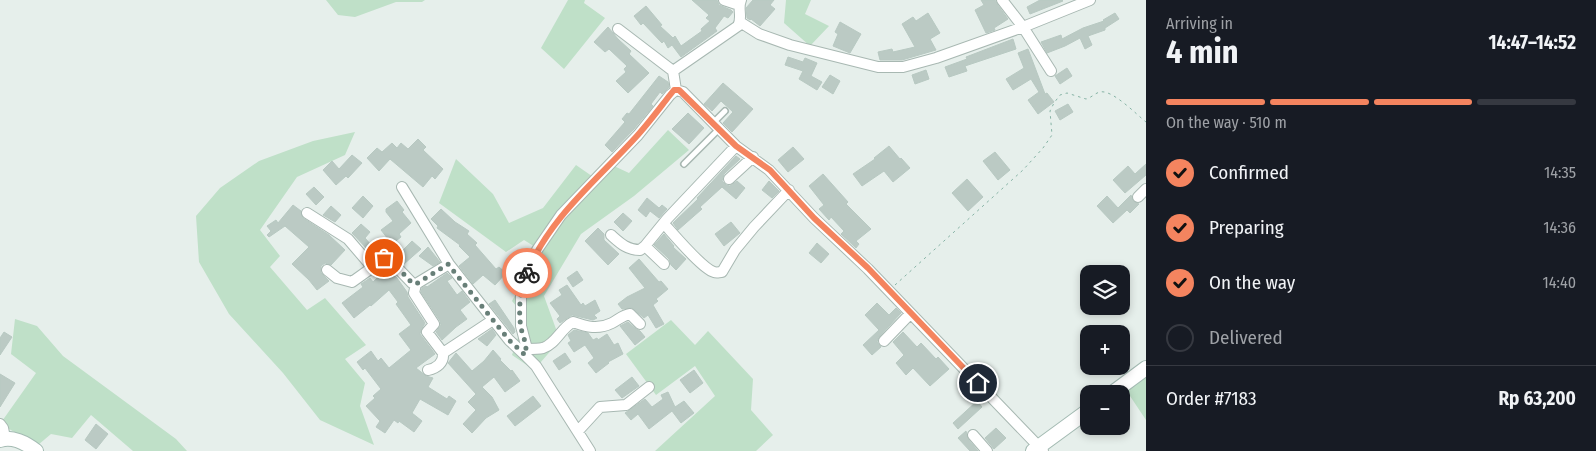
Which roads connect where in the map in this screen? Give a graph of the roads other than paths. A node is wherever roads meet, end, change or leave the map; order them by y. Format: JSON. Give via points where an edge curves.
{"nodes":[{"id":1,"x":724,"y":0,"type":"edge"},
{"id":2,"x":1090,"y":0,"type":"edge"},
{"id":3,"x":1005,"y":1,"type":"edge"},
{"id":4,"x":740,"y":2,"type":"edge"},
{"id":5,"x":740,"y":22,"type":"junction"},
{"id":6,"x":1023,"y":27,"type":"junction"},
{"id":7,"x":618,"y":29,"type":"dead end"},
{"id":8,"x":673,"y":71,"type":"junction"},
{"id":9,"x":1051,"y":71,"type":"dead end"},
{"id":10,"x":676,"y":90,"type":"junction"},
{"id":11,"x":726,"y":111,"type":"dead end"},
{"id":12,"x":716,"y":126,"type":"junction"},
{"id":13,"x":736,"y":146,"type":"junction"},
{"id":14,"x":753,"y":157,"type":"junction"},
{"id":15,"x":684,"y":164,"type":"dead end"},
{"id":16,"x":729,"y":179,"type":"dead end"},
{"id":17,"x":402,"y":187,"type":"dead end"},
{"id":18,"x":1146,"y":189,"type":"edge"},
{"id":19,"x":789,"y":190,"type":"junction"},
{"id":20,"x":1138,"y":197,"type":"dead end"},
{"id":21,"x":307,"y":213,"type":"dead end"},
{"id":22,"x":665,"y":223,"type":"junction"},
{"id":23,"x":611,"y":235,"type":"dead end"},
{"id":24,"x":644,"y":246,"type":"junction"},
{"id":25,"x":448,"y":264,"type":"junction"},
{"id":26,"x":664,"y":264,"type":"dead end"},
{"id":27,"x":372,"y":267,"type":"junction"},
{"id":28,"x":327,"y":270,"type":"dead end"},
{"id":29,"x":416,"y":284,"type":"junction"},
{"id":30,"x":910,"y":314,"type":"junction"},
{"id":31,"x":493,"y":320,"type":"junction"},
{"id":32,"x":640,"y":324,"type":"dead end"},
{"id":33,"x":884,"y":341,"type":"dead end"},
{"id":34,"x":526,"y":352,"type":"junction"},
{"id":35,"x":443,"y":353,"type":"junction"},
{"id":36,"x":1146,"y":368,"type":"edge"},
{"id":37,"x":428,"y":370,"type":"dead end"},
{"id":38,"x":1123,"y":385,"type":"edge"},
{"id":39,"x":649,"y":387,"type":"dead end"},
{"id":40,"x":1080,"y":417,"type":"edge"},
{"id":41,"x":0,"y":424,"type":"edge"},
{"id":42,"x":578,"y":431,"type":"junction"},
{"id":43,"x":973,"y":435,"type":"dead end"},
{"id":44,"x":3,"y":439,"type":"edge"},
{"id":45,"x":1039,"y":449,"type":"edge"},
{"id":46,"x":36,"y":451,"type":"edge"},
{"id":47,"x":590,"y":451,"type":"edge"},
{"id":48,"x":988,"y":451,"type":"edge"}],
"edges":[{"from":1,"to":4,"type":"street"},
{"from":2,"to":6,"type":"street"},
{"from":3,"to":6,"type":"street"},
{"from":4,"to":5,"type":"street"},
{"from":5,"to":6,"type":"street","via":[[759,34],[790,45],[878,67],[903,67],[936,58]]},
{"from":5,"to":8,"type":"street"},
{"from":6,"to":9,"type":"street"},
{"from":7,"to":8,"type":"street"},
{"from":8,"to":10,"type":"street"},
{"from":10,"to":12,"type":"street","via":[[682,92]]},
{"from":10,"to":34,"type":"street","via":[[638,135],[561,215],[537,250],[521,286],[520,326]]},
{"from":11,"to":12,"type":"lane"},
{"from":12,"to":13,"type":"street"},
{"from":12,"to":15,"type":"lane"},
{"from":13,"to":14,"type":"street"},
{"from":13,"to":22,"type":"street"},
{"from":14,"to":16,"type":"street"},
{"from":14,"to":19,"type":"street"},
{"from":17,"to":25,"type":"street"},
{"from":18,"to":20,"type":"street"},
{"from":19,"to":22,"type":"street","via":[[735,250],[722,272],[711,271]]},
{"from":19,"to":30,"type":"street"},
{"from":21,"to":27,"type":"street","via":[[348,240]]},
{"from":22,"to":24,"type":"street"},
{"from":23,"to":24,"type":"street","via":[[628,248],[640,250]]},
{"from":24,"to":26,"type":"street"},
{"from":25,"to":29,"type":"street"},
{"from":25,"to":31,"type":"street"},
{"from":27,"to":28,"type":"street","via":[[352,282],[337,278]]},
{"from":27,"to":29,"type":"street","via":[[386,257]]},
{"from":29,"to":35,"type":"street","via":[[414,293],[434,324],[427,332]]},
{"from":30,"to":33,"type":"street"},
{"from":30,"to":45,"type":"street"},
{"from":31,"to":34,"type":"street","via":[[509,340]]},
{"from":31,"to":35,"type":"street"},
{"from":32,"to":34,"type":"street","via":[[630,314],[600,328],[573,322],[548,345]]},
{"from":34,"to":42,"type":"street"},
{"from":35,"to":37,"type":"street","via":[[439,366]]},
{"from":36,"to":38,"type":"street"},
{"from":39,"to":42,"type":"street","via":[[626,405],[600,407]]},
{"from":40,"to":45,"type":"street"},
{"from":41,"to":44,"type":"street"},
{"from":42,"to":47,"type":"street"},
{"from":43,"to":48,"type":"street"},
{"from":44,"to":46,"type":"street","via":[[23,443]]}]}
